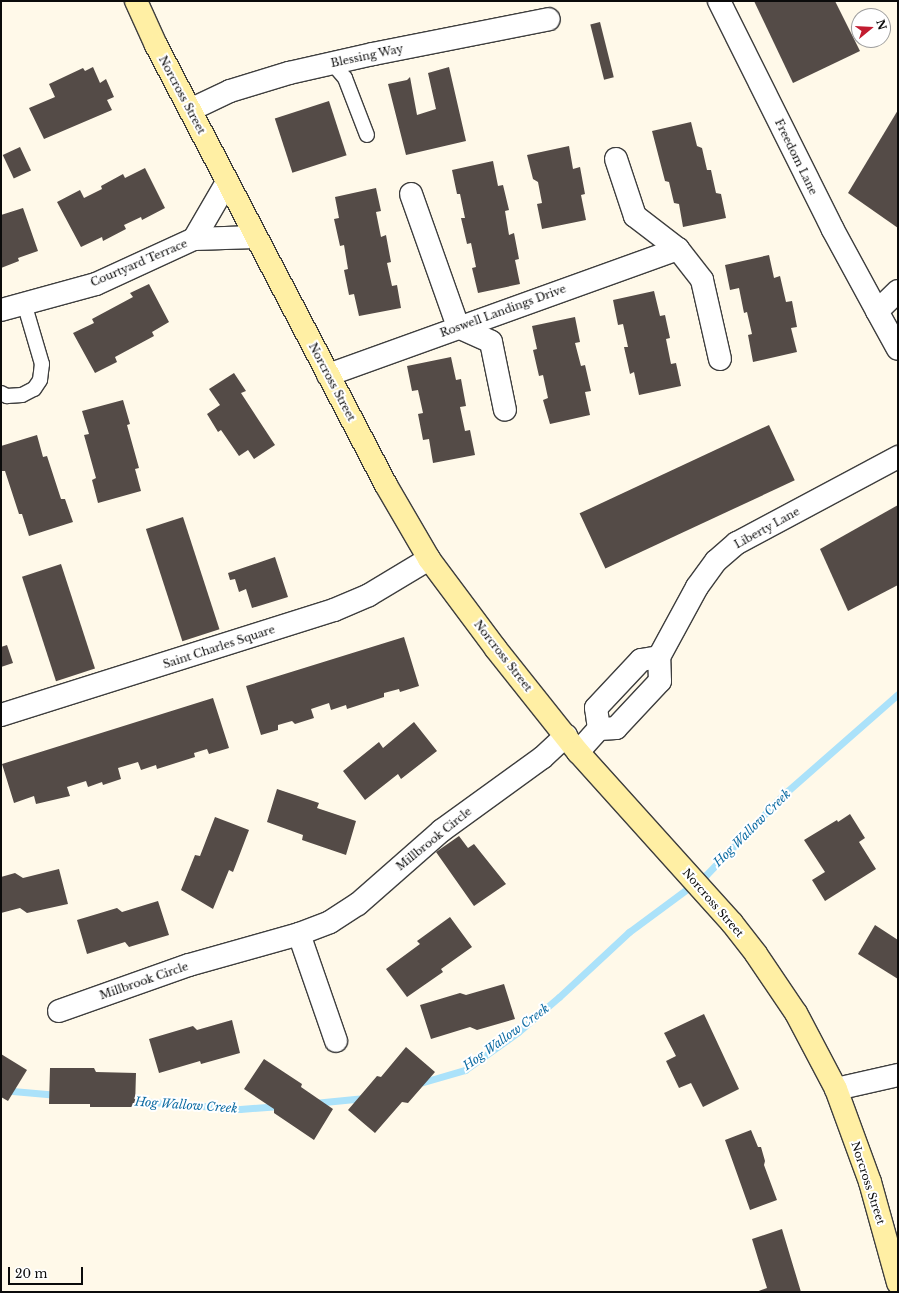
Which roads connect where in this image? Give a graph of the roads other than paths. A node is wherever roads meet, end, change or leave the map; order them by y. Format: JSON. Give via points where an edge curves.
{"nodes":[{"id":1,"x":136,"y":1,"type":"edge"},
{"id":2,"x":719,"y":1,"type":"edge"},
{"id":3,"x":549,"y":19,"type":"dead end"},
{"id":4,"x":332,"y":63,"type":"junction"},
{"id":5,"x":190,"y":110,"type":"junction"},
{"id":6,"x":367,"y":135,"type":"dead end"},
{"id":7,"x":616,"y":159,"type":"dead end"},
{"id":8,"x":227,"y":182,"type":"junction"},
{"id":9,"x":411,"y":194,"type":"dead end"},
{"id":10,"x":256,"y":237,"type":"junction"},
{"id":11,"x":194,"y":239,"type":"junction"},
{"id":12,"x":678,"y":249,"type":"junction"},
{"id":13,"x":898,"y":291,"type":"edge"},
{"id":14,"x":24,"y":303,"type":"junction"},
{"id":15,"x":1,"y":310,"type":"edge"},
{"id":16,"x":877,"y":311,"type":"junction"},
{"id":17,"x":458,"y":327,"type":"junction"},
{"id":18,"x":898,"y":349,"type":"edge"},
{"id":19,"x":720,"y":359,"type":"dead end"},
{"id":20,"x":328,"y":374,"type":"junction"},
{"id":21,"x":1,"y":394,"type":"edge"},
{"id":22,"x":505,"y":410,"type":"dead end"},
{"id":23,"x":898,"y":457,"type":"edge"},
{"id":24,"x":429,"y":559,"type":"junction"},
{"id":25,"x":659,"y":657,"type":"junction"},
{"id":26,"x":618,"y":684,"type":"junction"},
{"id":27,"x":638,"y":705,"type":"junction"},
{"id":28,"x":1,"y":716,"type":"edge"},
{"id":29,"x":599,"y":729,"type":"junction"},
{"id":30,"x":572,"y":744,"type":"junction"},
{"id":31,"x":299,"y":934,"type":"junction"},
{"id":32,"x":59,"y":1011,"type":"dead end"},
{"id":33,"x":336,"y":1042,"type":"dead end"},
{"id":34,"x":898,"y":1075,"type":"edge"},
{"id":35,"x":836,"y":1089,"type":"junction"},
{"id":36,"x":898,"y":1283,"type":"edge"}],
"edges":[{"from":1,"to":5,"type":"street","name":"Norcross Street"},
{"from":2,"to":16,"type":"street","name":"Freedom Lane","via":[[832,228]]},
{"from":3,"to":4,"type":"street","name":"Blessing Way"},
{"from":4,"to":5,"type":"street","name":"Blessing Way","via":[[230,90]]},
{"from":4,"to":6,"type":"lane","via":[[345,78]]},
{"from":5,"to":8,"type":"street","name":"Norcross Street"},
{"from":7,"to":12,"type":"street","via":[[635,216]]},
{"from":8,"to":10,"type":"street","name":"Norcross Street"},
{"from":8,"to":11,"type":"street"},
{"from":9,"to":17,"type":"street"},
{"from":10,"to":11,"type":"street","name":"Courtyard Terrace"},
{"from":10,"to":20,"type":"street","name":"Norcross Street"},
{"from":11,"to":14,"type":"street","name":"Courtyard Terrace","via":[[96,284]]},
{"from":12,"to":17,"type":"street","name":"Roswell Landings Drive"},
{"from":12,"to":19,"type":"street","via":[[702,280]]},
{"from":13,"to":16,"type":"street"},
{"from":14,"to":15,"type":"street","name":"Courtyard Terrace"},
{"from":14,"to":21,"type":"lane","via":[[42,364],[40,380],[34,389],[22,395]]},
{"from":16,"to":18,"type":"street","name":"Freedom Lane"},
{"from":17,"to":20,"type":"street","name":"Roswell Landings Drive"},
{"from":17,"to":22,"type":"street","via":[[491,342]]},
{"from":20,"to":24,"type":"street","name":"Norcross Street","via":[[386,485]]},
{"from":23,"to":25,"type":"street","name":"Liberty Lane","via":[[737,543],[716,561],[697,587]]},
{"from":24,"to":28,"type":"street","name":"Saint Charles Square","via":[[370,595],[334,610]]},
{"from":24,"to":30,"type":"street","name":"Norcross Street"},
{"from":25,"to":26,"type":"street","via":[[641,660]]},
{"from":25,"to":27,"type":"street","via":[[660,681]]},
{"from":26,"to":27,"type":"street"},
{"from":26,"to":29,"type":"street","via":[[596,708]]},
{"from":27,"to":29,"type":"street","via":[[616,728]]},
{"from":29,"to":30,"type":"street"},
{"from":30,"to":31,"type":"street","name":"Millbrook Circle","via":[[542,758],[441,831],[358,904],[330,922]]},
{"from":30,"to":35,"type":"street","name":"Norcross Street","via":[[732,923],[756,954],[796,1013]]},
{"from":31,"to":32,"type":"street","name":"Millbrook Circle","via":[[189,965]]},
{"from":31,"to":33,"type":"street"},
{"from":34,"to":35,"type":"street"},
{"from":35,"to":36,"type":"street","name":"Norcross Street","via":[[870,1182]]}]}
